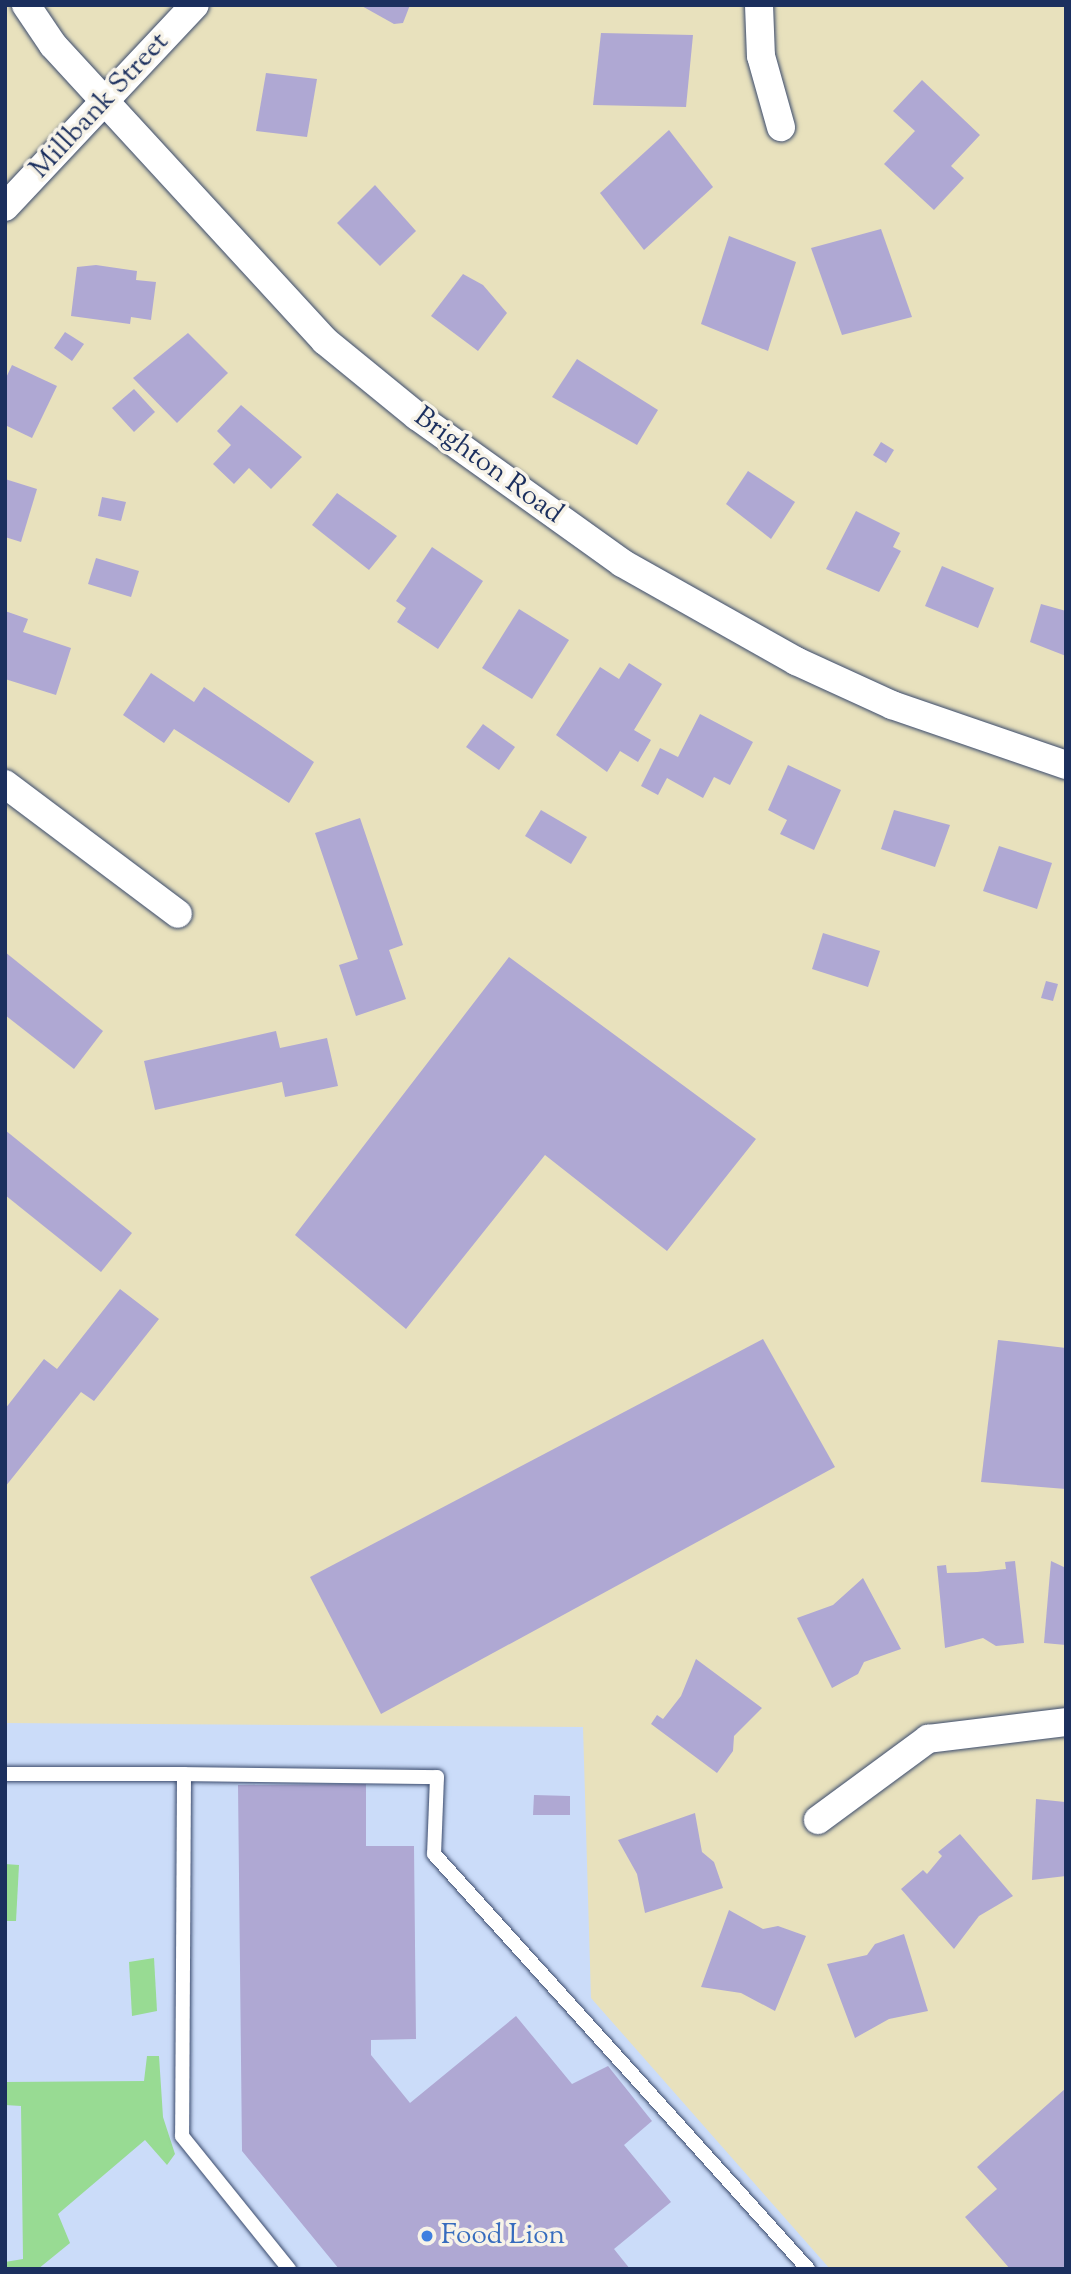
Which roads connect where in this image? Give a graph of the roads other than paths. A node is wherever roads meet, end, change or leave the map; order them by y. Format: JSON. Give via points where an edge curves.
{"nodes":[{"id":1,"x":26,"y":5,"type":"edge"},
{"id":2,"x":195,"y":5,"type":"edge"},
{"id":3,"x":760,"y":5,"type":"edge"},
{"id":4,"x":104,"y":101,"type":"junction"},
{"id":5,"x":781,"y":127,"type":"dead end"},
{"id":6,"x":5,"y":207,"type":"edge"},
{"id":7,"x":1066,"y":765,"type":"edge"},
{"id":8,"x":5,"y":785,"type":"edge"},
{"id":9,"x":178,"y":914,"type":"dead end"},
{"id":10,"x":1066,"y":1722,"type":"edge"},
{"id":11,"x":5,"y":1774,"type":"edge"},
{"id":12,"x":184,"y":1774,"type":"junction"},
{"id":13,"x":818,"y":1820,"type":"dead end"},
{"id":14,"x":289,"y":2269,"type":"edge"},
{"id":15,"x":808,"y":2269,"type":"edge"}],
"edges":[{"from":1,"to":4,"type":"street","name":"Brighton Road"},
{"from":2,"to":4,"type":"street","name":"Millbank Street"},
{"from":3,"to":5,"type":"street","via":[[761,56]]},
{"from":4,"to":6,"type":"street","name":"Millbank Street"},
{"from":4,"to":7,"type":"street","name":"Brighton Road","via":[[325,341],[622,563],[820,672],[892,705]]},
{"from":8,"to":9,"type":"street"},
{"from":10,"to":13,"type":"street","via":[[929,1739]]},
{"from":11,"to":12,"type":"lane"},
{"from":12,"to":14,"type":"lane","via":[[182,2136]]},
{"from":12,"to":15,"type":"lane","via":[[437,1777],[434,1854]]}]}
